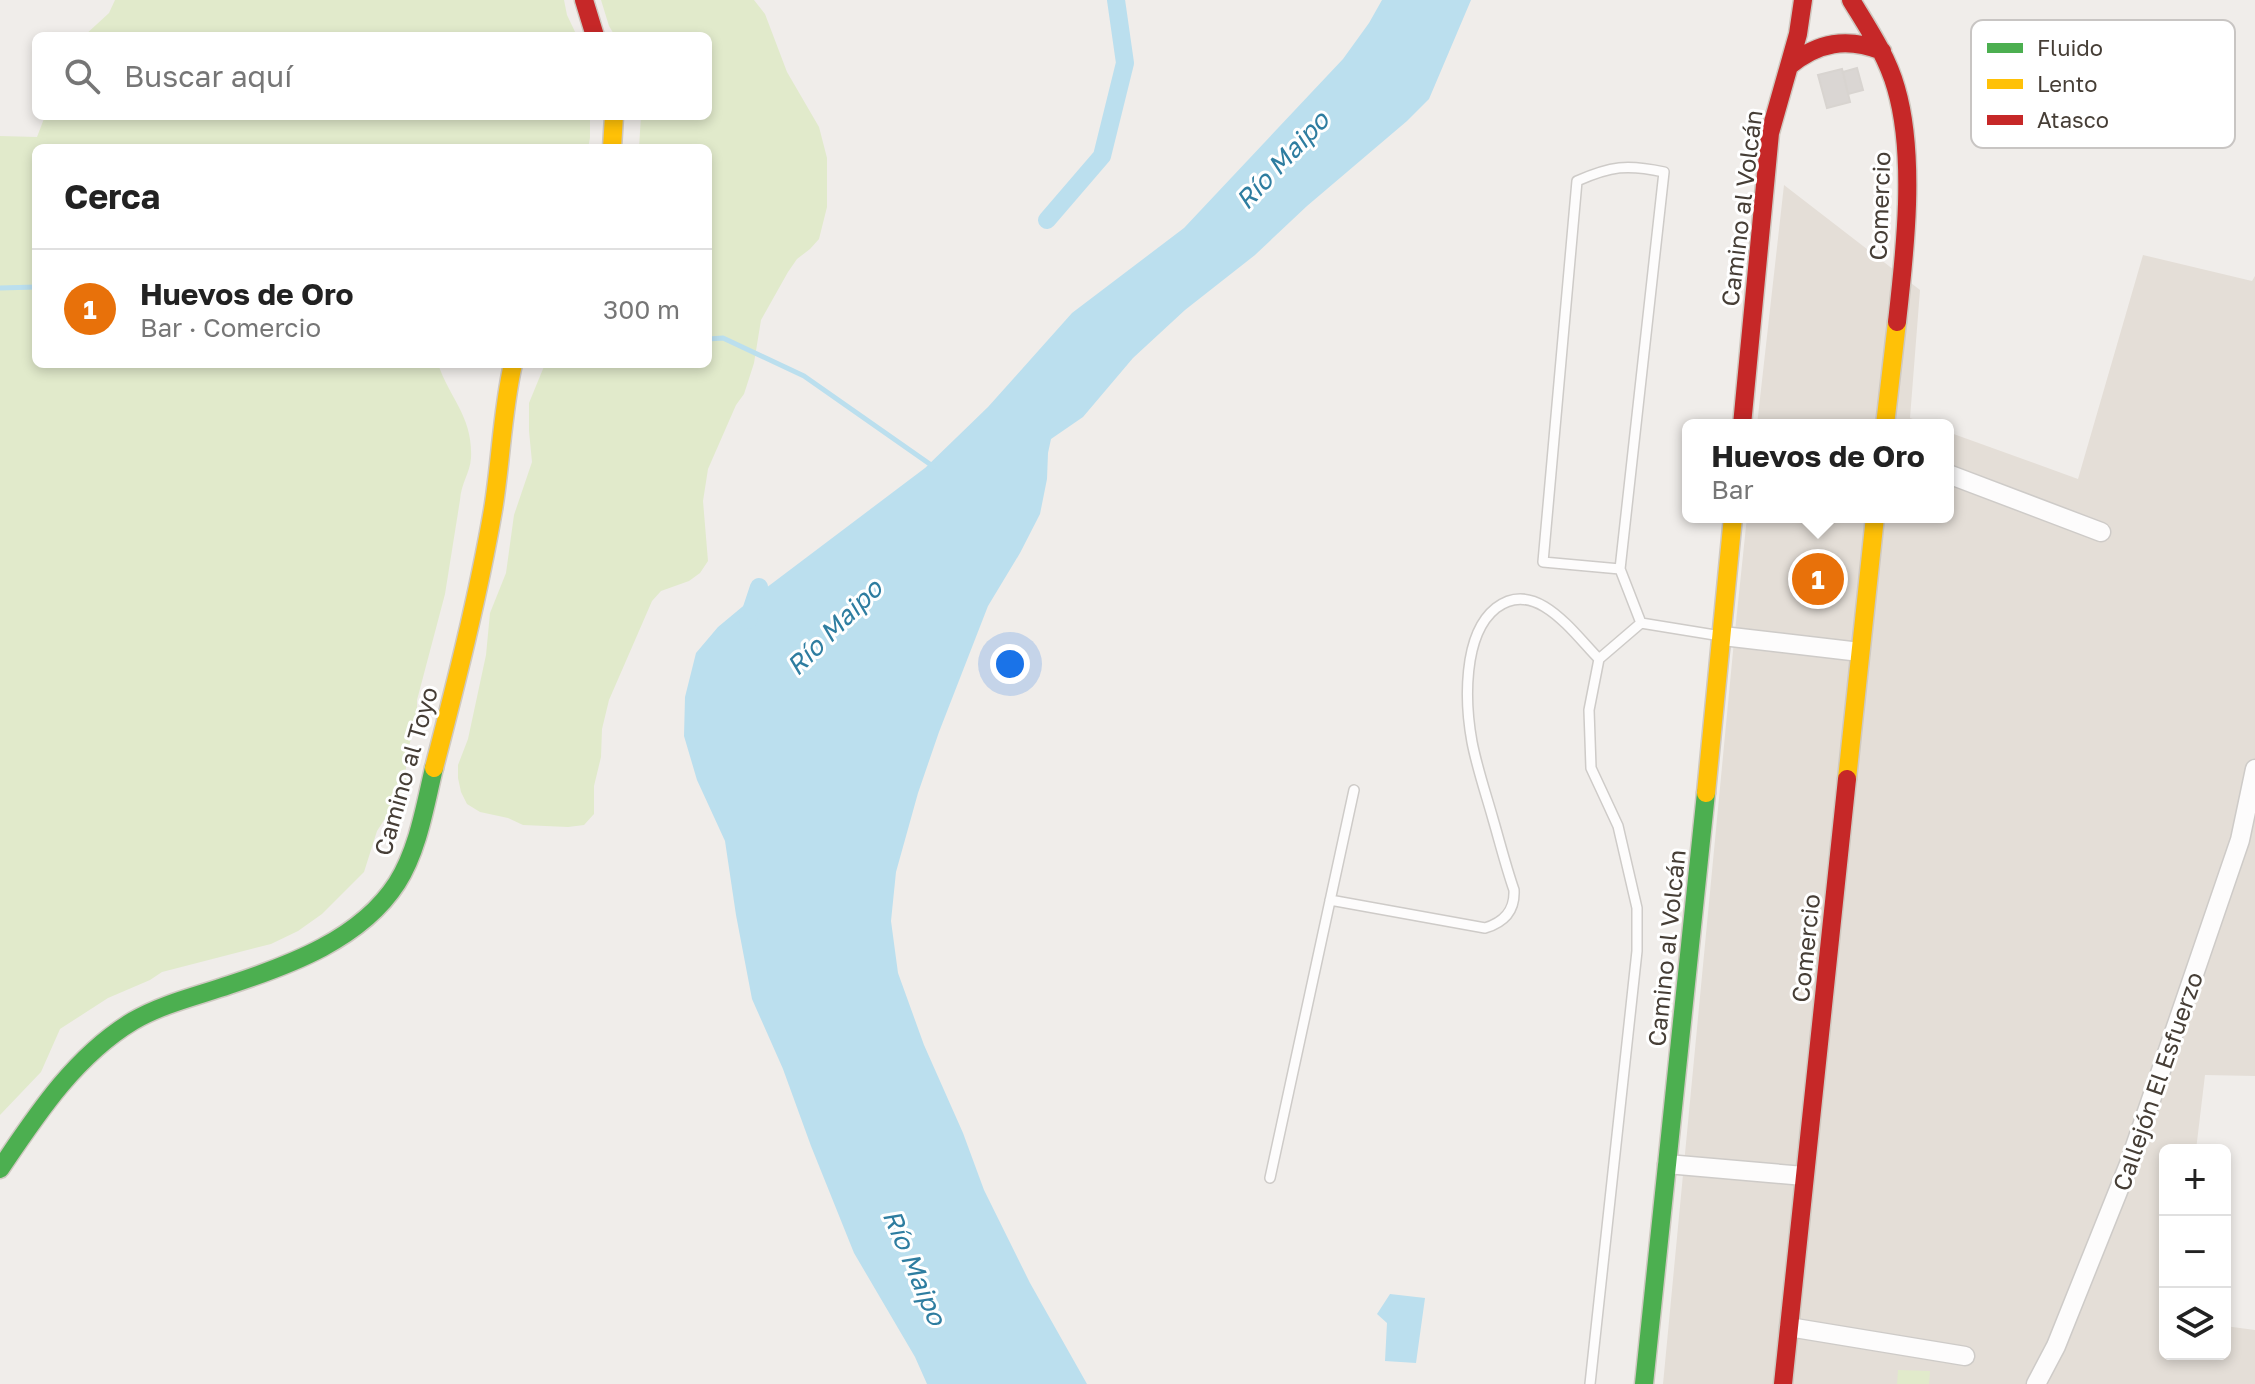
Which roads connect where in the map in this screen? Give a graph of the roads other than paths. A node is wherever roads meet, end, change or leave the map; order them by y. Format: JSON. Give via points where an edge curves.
{"nodes":[{"id":1,"x":584,"y":0,"type":"edge"},
{"id":2,"x":1803,"y":0,"type":"edge"},
{"id":3,"x":1851,"y":0,"type":"edge"},
{"id":4,"x":594,"y":32,"type":"edge"},
{"id":5,"x":1882,"y":51,"type":"junction"},
{"id":6,"x":1789,"y":66,"type":"junction"},
{"id":7,"x":614,"y":120,"type":"edge"},
{"id":8,"x":612,"y":144,"type":"edge"},
{"id":9,"x":512,"y":368,"type":"edge"},
{"id":10,"x":1743,"y":419,"type":"edge"},
{"id":11,"x":1886,"y":419,"type":"edge"},
{"id":12,"x":1954,"y":476,"type":"edge"},
{"id":13,"x":1732,"y":523,"type":"edge"},
{"id":14,"x":1874,"y":523,"type":"edge"},
{"id":15,"x":2101,"y":532,"type":"dead end"},
{"id":16,"x":1620,"y":569,"type":"junction"},
{"id":17,"x":1641,"y":623,"type":"junction"},
{"id":18,"x":1723,"y":636,"type":"junction"},
{"id":19,"x":1860,"y":652,"type":"junction"},
{"id":20,"x":1599,"y":659,"type":"junction"},
{"id":21,"x":2255,"y":769,"type":"edge"},
{"id":22,"x":1354,"y":790,"type":"dead end"},
{"id":23,"x":1330,"y":900,"type":"junction"},
{"id":24,"x":1667,"y":1164,"type":"junction"},
{"id":25,"x":0,"y":1169,"type":"edge"},
{"id":26,"x":1804,"y":1176,"type":"junction"},
{"id":27,"x":1270,"y":1178,"type":"dead end"},
{"id":28,"x":1789,"y":1327,"type":"junction"},
{"id":29,"x":1965,"y":1356,"type":"dead end"},
{"id":30,"x":1590,"y":1384,"type":"edge"},
{"id":31,"x":1644,"y":1384,"type":"edge"},
{"id":32,"x":1783,"y":1384,"type":"edge"},
{"id":33,"x":2036,"y":1384,"type":"edge"}],
"edges":[{"from":1,"to":4,"type":"main road"},
{"from":2,"to":6,"type":"main road","name":"Camino al Volcán"},
{"from":3,"to":5,"type":"main road","name":"Comercio"},
{"from":5,"to":6,"type":"main road","via":[[1835,42],[1810,49]]},
{"from":5,"to":11,"type":"main road","name":"Comercio","via":[[1900,101],[1906,164],[1904,248]]},
{"from":6,"to":10,"type":"main road","name":"Camino al Volcán","via":[[1770,133]]},
{"from":7,"to":8,"type":"main road"},
{"from":9,"to":25,"type":"main road","name":"Camino al Toyo","via":[[482,567],[423,815],[396,884],[348,931],[302,959],[132,1021],[86,1056]]},
{"from":12,"to":15,"type":"street"},
{"from":13,"to":18,"type":"main road","name":"Camino al Volcán"},
{"from":14,"to":19,"type":"main road","name":"Comercio"},
{"from":16,"to":16,"type":"lane","via":[[1664,172],[1636,167],[1600,170],[1577,181],[1543,562]]},
{"from":16,"to":17,"type":"lane"},
{"from":17,"to":18,"type":"lane"},
{"from":17,"to":20,"type":"lane"},
{"from":18,"to":19,"type":"street"},
{"from":18,"to":24,"type":"main road","name":"Camino al Volcán"},
{"from":19,"to":26,"type":"main road","name":"Comercio"},
{"from":20,"to":23,"type":"lane","via":[[1548,607],[1529,600],[1495,609],[1477,637],[1469,670],[1469,719],[1514,890],[1512,907],[1502,921],[1485,928]]},
{"from":20,"to":30,"type":"lane","via":[[1589,710],[1591,768],[1618,826],[1637,908],[1637,951]]},
{"from":21,"to":33,"type":"street","name":"Callejón El Esfuerzo","via":[[2240,840],[2129,1164]]},
{"from":22,"to":23,"type":"lane"},
{"from":23,"to":27,"type":"lane"},
{"from":24,"to":26,"type":"street"},
{"from":24,"to":31,"type":"main road","name":"Camino al Volcán"},
{"from":26,"to":28,"type":"main road","name":"Comercio"},
{"from":28,"to":29,"type":"street"},
{"from":28,"to":32,"type":"main road","name":"Comercio"}]}
